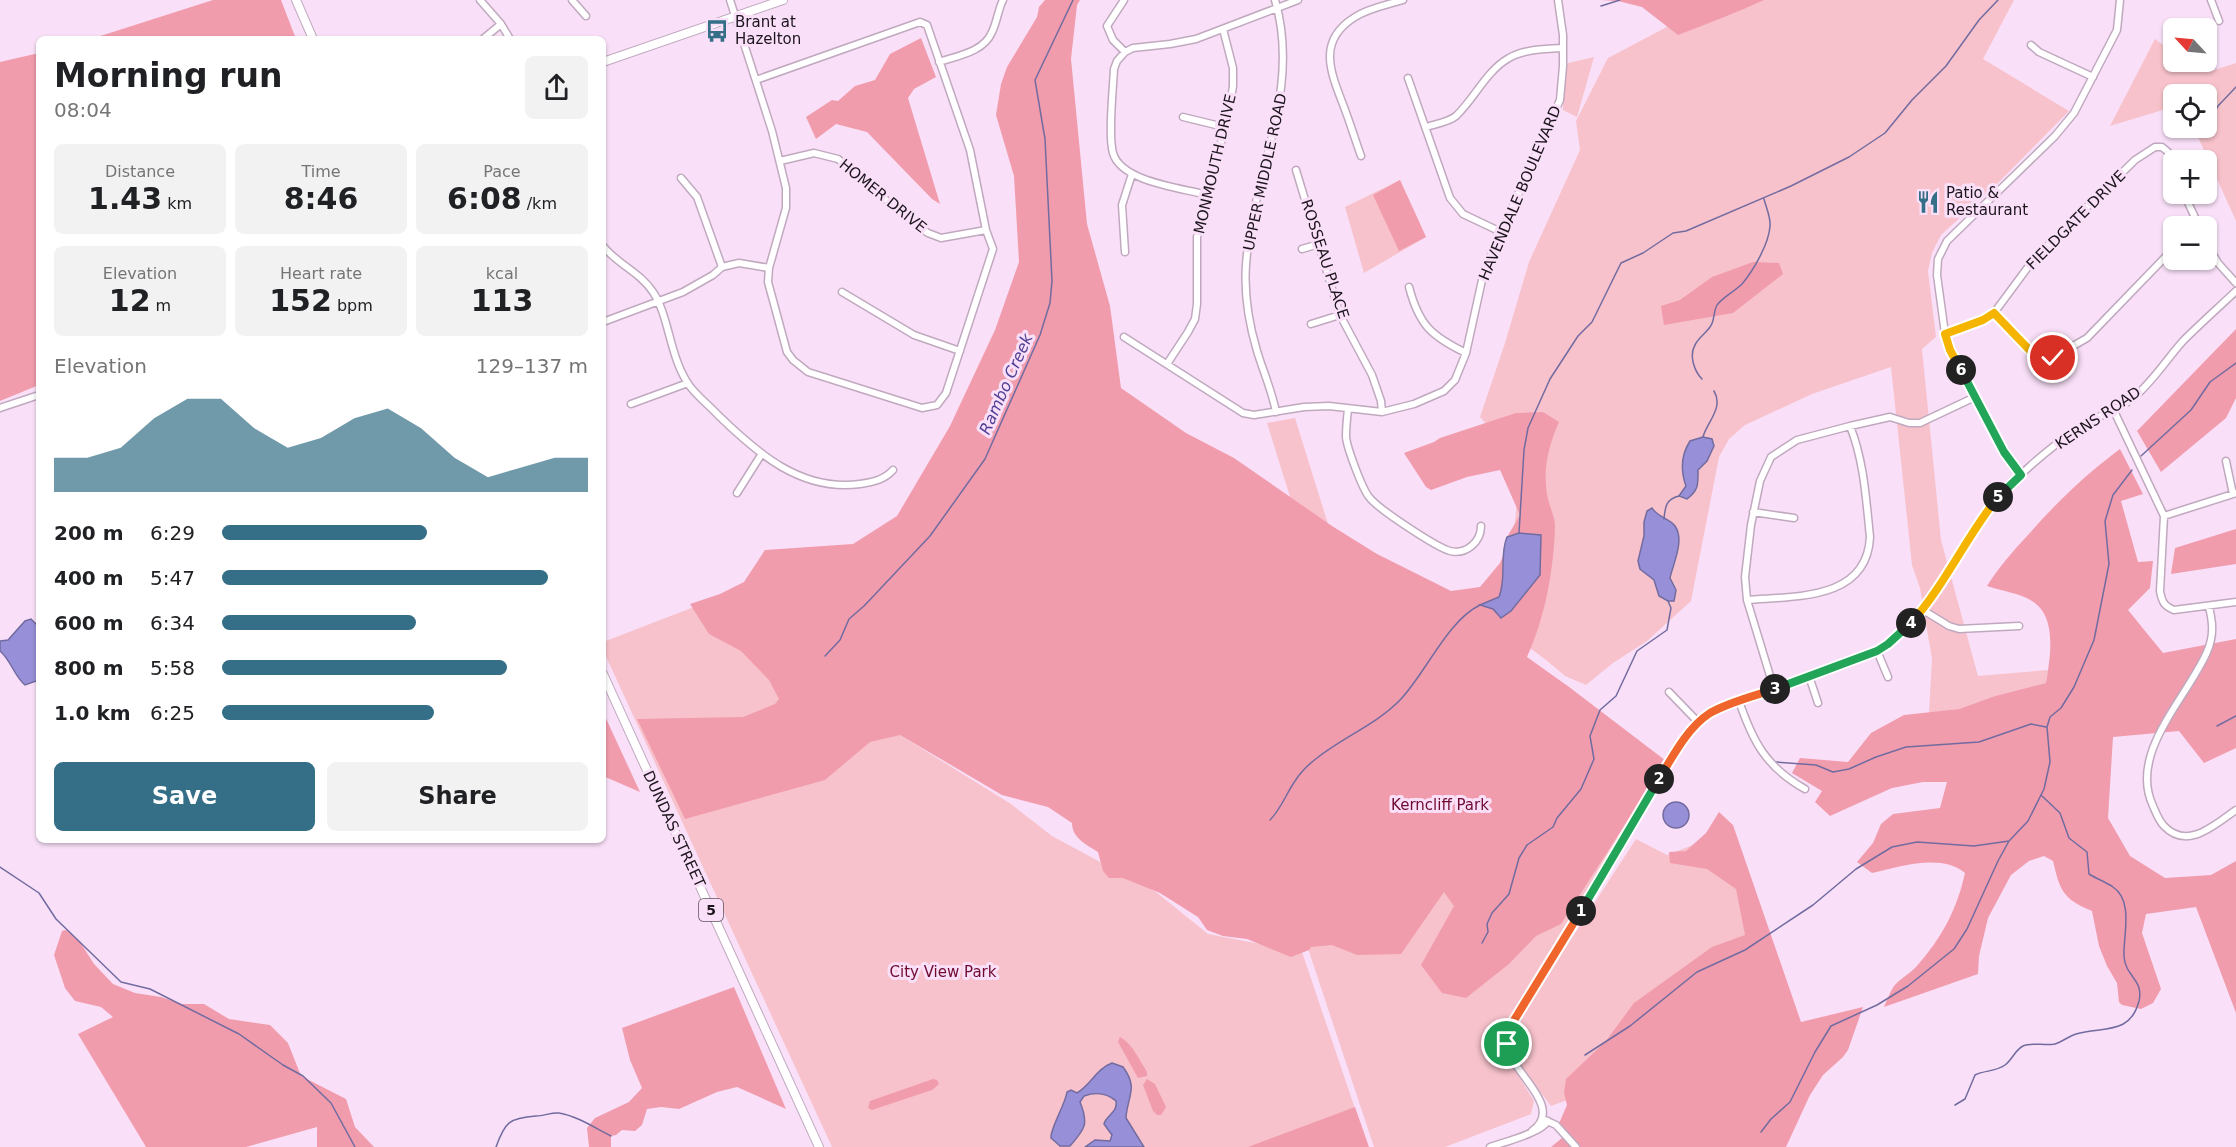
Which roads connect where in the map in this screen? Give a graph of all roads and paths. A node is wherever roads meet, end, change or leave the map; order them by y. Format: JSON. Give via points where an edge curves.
{"nodes":[{"id":1,"x":296,"y":0,"type":"edge"},
{"id":2,"x":480,"y":0,"type":"edge"},
{"id":3,"x":572,"y":0,"type":"edge"},
{"id":4,"x":730,"y":0,"type":"edge"},
{"id":5,"x":783,"y":0,"type":"edge"},
{"id":6,"x":1003,"y":0,"type":"edge"},
{"id":7,"x":1124,"y":0,"type":"edge"},
{"id":8,"x":1275,"y":0,"type":"edge"},
{"id":9,"x":1298,"y":0,"type":"edge"},
{"id":10,"x":1403,"y":0,"type":"edge"},
{"id":11,"x":1558,"y":0,"type":"edge"},
{"id":12,"x":2120,"y":0,"type":"edge"},
{"id":13,"x":2211,"y":0,"type":"edge"},
{"id":14,"x":1278,"y":8,"type":"junction"},
{"id":15,"x":586,"y":16,"type":"dead end"},
{"id":16,"x":736,"y":16,"type":"junction"},
{"id":17,"x":2219,"y":21,"type":"dead end"},
{"id":18,"x":501,"y":24,"type":"junction"},
{"id":19,"x":1223,"y":29,"type":"junction"},
{"id":20,"x":312,"y":36,"type":"edge"},
{"id":21,"x":487,"y":36,"type":"edge"},
{"id":22,"x":508,"y":36,"type":"edge"},
{"id":23,"x":2031,"y":45,"type":"dead end"},
{"id":24,"x":1563,"y":48,"type":"junction"},
{"id":25,"x":1125,"y":52,"type":"junction"},
{"id":26,"x":606,"y":61,"type":"edge"},
{"id":27,"x":939,"y":62,"type":"junction"},
{"id":28,"x":2093,"y":77,"type":"junction"},
{"id":29,"x":1408,"y":78,"type":"dead end"},
{"id":30,"x":756,"y":80,"type":"junction"},
{"id":31,"x":1183,"y":117,"type":"dead end"},
{"id":32,"x":1224,"y":127,"type":"junction"},
{"id":33,"x":1426,"y":127,"type":"junction"},
{"id":34,"x":2166,"y":150,"type":"edge"},
{"id":35,"x":1360,"y":156,"type":"dead end"},
{"id":36,"x":780,"y":161,"type":"junction"},
{"id":37,"x":1296,"y":170,"type":"dead end"},
{"id":38,"x":1132,"y":174,"type":"junction"},
{"id":39,"x":681,"y":178,"type":"dead end"},
{"id":40,"x":1207,"y":195,"type":"junction"},
{"id":41,"x":986,"y":230,"type":"junction"},
{"id":42,"x":1501,"y":232,"type":"junction"},
{"id":43,"x":1319,"y":244,"type":"junction"},
{"id":44,"x":606,"y":249,"type":"edge"},
{"id":45,"x":1302,"y":249,"type":"dead end"},
{"id":46,"x":1125,"y":252,"type":"dead end"},
{"id":47,"x":2163,"y":260,"type":"edge"},
{"id":48,"x":2217,"y":261,"type":"edge"},
{"id":49,"x":722,"y":267,"type":"junction"},
{"id":50,"x":769,"y":268,"type":"junction"},
{"id":51,"x":2236,"y":283,"type":"edge"},
{"id":52,"x":1409,"y":287,"type":"dead end"},
{"id":53,"x":2236,"y":291,"type":"edge"},
{"id":54,"x":842,"y":292,"type":"dead end"},
{"id":55,"x":658,"y":302,"type":"junction"},
{"id":56,"x":1994,"y":313,"type":"junction"},
{"id":57,"x":1340,"y":315,"type":"junction"},
{"id":58,"x":606,"y":321,"type":"edge"},
{"id":59,"x":1311,"y":324,"type":"dead end"},
{"id":60,"x":1945,"y":334,"type":"junction"},
{"id":61,"x":1124,"y":337,"type":"dead end"},
{"id":62,"x":960,"y":351,"type":"junction"},
{"id":63,"x":1466,"y":352,"type":"junction"},
{"id":64,"x":1167,"y":364,"type":"junction"},
{"id":65,"x":688,"y":383,"type":"junction"},
{"id":66,"x":36,"y":396,"type":"edge"},
{"id":67,"x":1975,"y":397,"type":"junction"},
{"id":68,"x":631,"y":404,"type":"dead end"},
{"id":69,"x":0,"y":408,"type":"edge"},
{"id":70,"x":1348,"y":409,"type":"junction"},
{"id":71,"x":2114,"y":411,"type":"junction"},
{"id":72,"x":1276,"y":412,"type":"junction"},
{"id":73,"x":1382,"y":412,"type":"junction"},
{"id":74,"x":1850,"y":426,"type":"junction"},
{"id":75,"x":761,"y":455,"type":"junction"},
{"id":76,"x":2226,"y":461,"type":"dead end"},
{"id":77,"x":893,"y":470,"type":"dead end"},
{"id":78,"x":2021,"y":475,"type":"junction"},
{"id":79,"x":737,"y":493,"type":"dead end"},
{"id":80,"x":2235,"y":493,"type":"edge"},
{"id":81,"x":1753,"y":512,"type":"junction"},
{"id":82,"x":2164,"y":516,"type":"junction"},
{"id":83,"x":1794,"y":518,"type":"dead end"},
{"id":84,"x":1481,"y":526,"type":"dead end"},
{"id":85,"x":1747,"y":600,"type":"junction"},
{"id":86,"x":2236,"y":602,"type":"edge"},
{"id":87,"x":2209,"y":607,"type":"junction"},
{"id":88,"x":1923,"y":610,"type":"junction"},
{"id":89,"x":2019,"y":626,"type":"dead end"},
{"id":90,"x":1877,"y":651,"type":"junction"},
{"id":91,"x":1809,"y":676,"type":"junction"},
{"id":92,"x":1888,"y":677,"type":"dead end"},
{"id":93,"x":606,"y":681,"type":"edge"},
{"id":94,"x":1774,"y":689,"type":"junction"},
{"id":95,"x":1669,"y":692,"type":"dead end"},
{"id":96,"x":1739,"y":701,"type":"junction"},
{"id":97,"x":1818,"y":703,"type":"dead end"},
{"id":98,"x":1698,"y":722,"type":"junction"},
{"id":99,"x":1804,"y":789,"type":"dead end"},
{"id":100,"x":2236,"y":810,"type":"edge"},
{"id":101,"x":1545,"y":1120,"type":"junction"},
{"id":102,"x":819,"y":1147,"type":"edge"},
{"id":103,"x":1490,"y":1147,"type":"edge"},
{"id":104,"x":1576,"y":1147,"type":"edge"}],
"edges":[{"from":1,"to":20,"type":"main road"},
{"from":2,"to":18,"type":"street"},
{"from":3,"to":15,"type":"street"},
{"from":4,"to":16,"type":"street"},
{"from":5,"to":16,"type":"main road"},
{"from":6,"to":27,"type":"street","via":[[985,44]]},
{"from":7,"to":25,"type":"street","via":[[1107,26],[1113,40]]},
{"from":8,"to":14,"type":"street","name":"UPPER MIDDLE ROAD"},
{"from":9,"to":14,"type":"street"},
{"from":10,"to":35,"type":"street","via":[[1355,17],[1331,44],[1330,68]]},
{"from":11,"to":24,"type":"street","name":"HAVENDALE BOULEVARD"},
{"from":12,"to":28,"type":"street","via":[[2117,30]]},
{"from":13,"to":17,"type":"street"},
{"from":14,"to":19,"type":"street"},
{"from":14,"to":72,"type":"street","name":"UPPER MIDDLE ROAD","via":[[1282,97],[1254,213],[1246,268],[1253,336]]},
{"from":16,"to":26,"type":"main road"},
{"from":16,"to":30,"type":"street"},
{"from":18,"to":21,"type":"street"},
{"from":18,"to":22,"type":"street"},
{"from":19,"to":25,"type":"street","via":[[1187,41]]},
{"from":19,"to":32,"type":"street","name":"MONMOUTH DRIVE","via":[[1233,69]]},
{"from":23,"to":28,"type":"street"},
{"from":24,"to":33,"type":"street","via":[[1507,58],[1455,117]]},
{"from":24,"to":42,"type":"street","name":"HAVENDALE BOULEVARD","via":[[1560,100]]},
{"from":25,"to":38,"type":"street","via":[[1114,69],[1112,141],[1113,154]]},
{"from":27,"to":30,"type":"street","via":[[927,25],[920,22]]},
{"from":27,"to":41,"type":"street","via":[[970,150]]},
{"from":28,"to":60,"type":"street","via":[[2067,123],[1941,250],[1936,275]]},
{"from":29,"to":33,"type":"street"},
{"from":30,"to":36,"type":"street"},
{"from":31,"to":32,"type":"street"},
{"from":32,"to":40,"type":"street","name":"MONMOUTH DRIVE"},
{"from":33,"to":42,"type":"street","via":[[1450,198],[1462,214]]},
{"from":34,"to":56,"type":"street","name":"FIELDGATE DRIVE","via":[[2156,147],[2135,160],[2034,259]]},
{"from":36,"to":41,"type":"street","name":"HOMER DRIVE","via":[[814,153],[830,155],[912,222],[941,238]]},
{"from":36,"to":50,"type":"street","via":[[786,208]]},
{"from":37,"to":43,"type":"street","name":"ROSSEAU PLACE"},
{"from":38,"to":40,"type":"street"},
{"from":38,"to":46,"type":"street","via":[[1122,205]]},
{"from":39,"to":49,"type":"street","via":[[697,196]]},
{"from":40,"to":64,"type":"street","name":"MONMOUTH DRIVE","via":[[1197,237],[1195,319]]},
{"from":41,"to":62,"type":"street","via":[[992,257]]},
{"from":42,"to":63,"type":"street","name":"HAVENDALE BOULEVARD","via":[[1484,271]]},
{"from":43,"to":45,"type":"street"},
{"from":43,"to":57,"type":"street","name":"ROSSEAU PLACE"},
{"from":44,"to":55,"type":"street","via":[[650,288]]},
{"from":47,"to":56,"type":"street","via":[[2087,339],[2047,361],[2041,362]]},
{"from":48,"to":51,"type":"street"},
{"from":49,"to":50,"type":"street","via":[[739,263]]},
{"from":49,"to":55,"type":"street","via":[[695,286]]},
{"from":50,"to":62,"type":"street","via":[[770,296],[787,352],[808,372],[932,408],[946,393]]},
{"from":52,"to":63,"type":"street","via":[[1418,314],[1431,332]]},
{"from":53,"to":71,"type":"street","name":"KERNS ROAD","via":[[2182,342],[2145,387]]},
{"from":54,"to":62,"type":"street","via":[[914,335]]},
{"from":55,"to":58,"type":"street"},
{"from":55,"to":65,"type":"street","via":[[676,363]]},
{"from":56,"to":60,"type":"street","name":"FIELDGATE DRIVE"},
{"from":57,"to":59,"type":"street"},
{"from":57,"to":73,"type":"street","name":"ROSSEAU PLACE","via":[[1372,375]]},
{"from":60,"to":67,"type":"street"},
{"from":61,"to":64,"type":"street","name":"HAVENDALE BOULEVARD"},
{"from":63,"to":73,"type":"street","name":"HAVENDALE BOULEVARD","via":[[1455,380],[1444,391]]},
{"from":64,"to":72,"type":"street","name":"HAVENDALE BOULEVARD","via":[[1243,413]]},
{"from":65,"to":68,"type":"street"},
{"from":65,"to":75,"type":"street"},
{"from":66,"to":69,"type":"street"},
{"from":67,"to":74,"type":"street","via":[[1920,423],[1890,417]]},
{"from":67,"to":78,"type":"street"},
{"from":70,"to":72,"type":"street","name":"HAVENDALE BOULEVARD","via":[[1304,407]]},
{"from":70,"to":73,"type":"street","name":"HAVENDALE BOULEVARD"},
{"from":70,"to":84,"type":"street","via":[[1346,439],[1370,499],[1421,535],[1455,552],[1476,543]]},
{"from":71,"to":78,"type":"street","name":"KERNS ROAD","via":[[2080,427]]},
{"from":71,"to":82,"type":"street"},
{"from":74,"to":81,"type":"street","via":[[1797,440],[1771,457]]},
{"from":74,"to":85,"type":"street","via":[[1862,464],[1870,537],[1858,572],[1839,587],[1823,593]]},
{"from":75,"to":77,"type":"street","via":[[801,476],[834,485],[883,479]]},
{"from":75,"to":79,"type":"street"},
{"from":76,"to":80,"type":"street"},
{"from":78,"to":88,"type":"street","name":"KERNS ROAD","via":[[1986,512]]},
{"from":80,"to":82,"type":"street"},
{"from":81,"to":83,"type":"street"},
{"from":81,"to":85,"type":"street"},
{"from":82,"to":87,"type":"street","via":[[2162,601],[2174,610]]},
{"from":85,"to":94,"type":"street"},
{"from":86,"to":87,"type":"street"},
{"from":87,"to":100,"type":"street","via":[[2213,635],[2207,653],[2155,744],[2146,781],[2161,823],[2180,836],[2204,832]]},
{"from":88,"to":89,"type":"street","via":[[1959,629]]},
{"from":88,"to":90,"type":"street","name":"KERNS ROAD"},
{"from":90,"to":91,"type":"street","name":"KERNS ROAD"},
{"from":90,"to":92,"type":"street"},
{"from":91,"to":94,"type":"street","name":"KERNS ROAD"},
{"from":91,"to":97,"type":"street"},
{"from":93,"to":102,"type":"main road","name":"DUNDAS STREET","number":"5"},
{"from":94,"to":96,"type":"street","name":"KERNS ROAD"},
{"from":95,"to":98,"type":"street"},
{"from":96,"to":98,"type":"street","name":"KERNS ROAD"},
{"from":96,"to":99,"type":"street","via":[[1763,755],[1786,778]]},
{"from":98,"to":101,"type":"street","name":"KERNS ROAD","via":[[1666,767],[1507,1037],[1509,1055],[1537,1096]]},
{"from":101,"to":103,"type":"street","via":[[1545,1126],[1536,1132]]},
{"from":101,"to":104,"type":"street","via":[[1556,1125]]}]}
